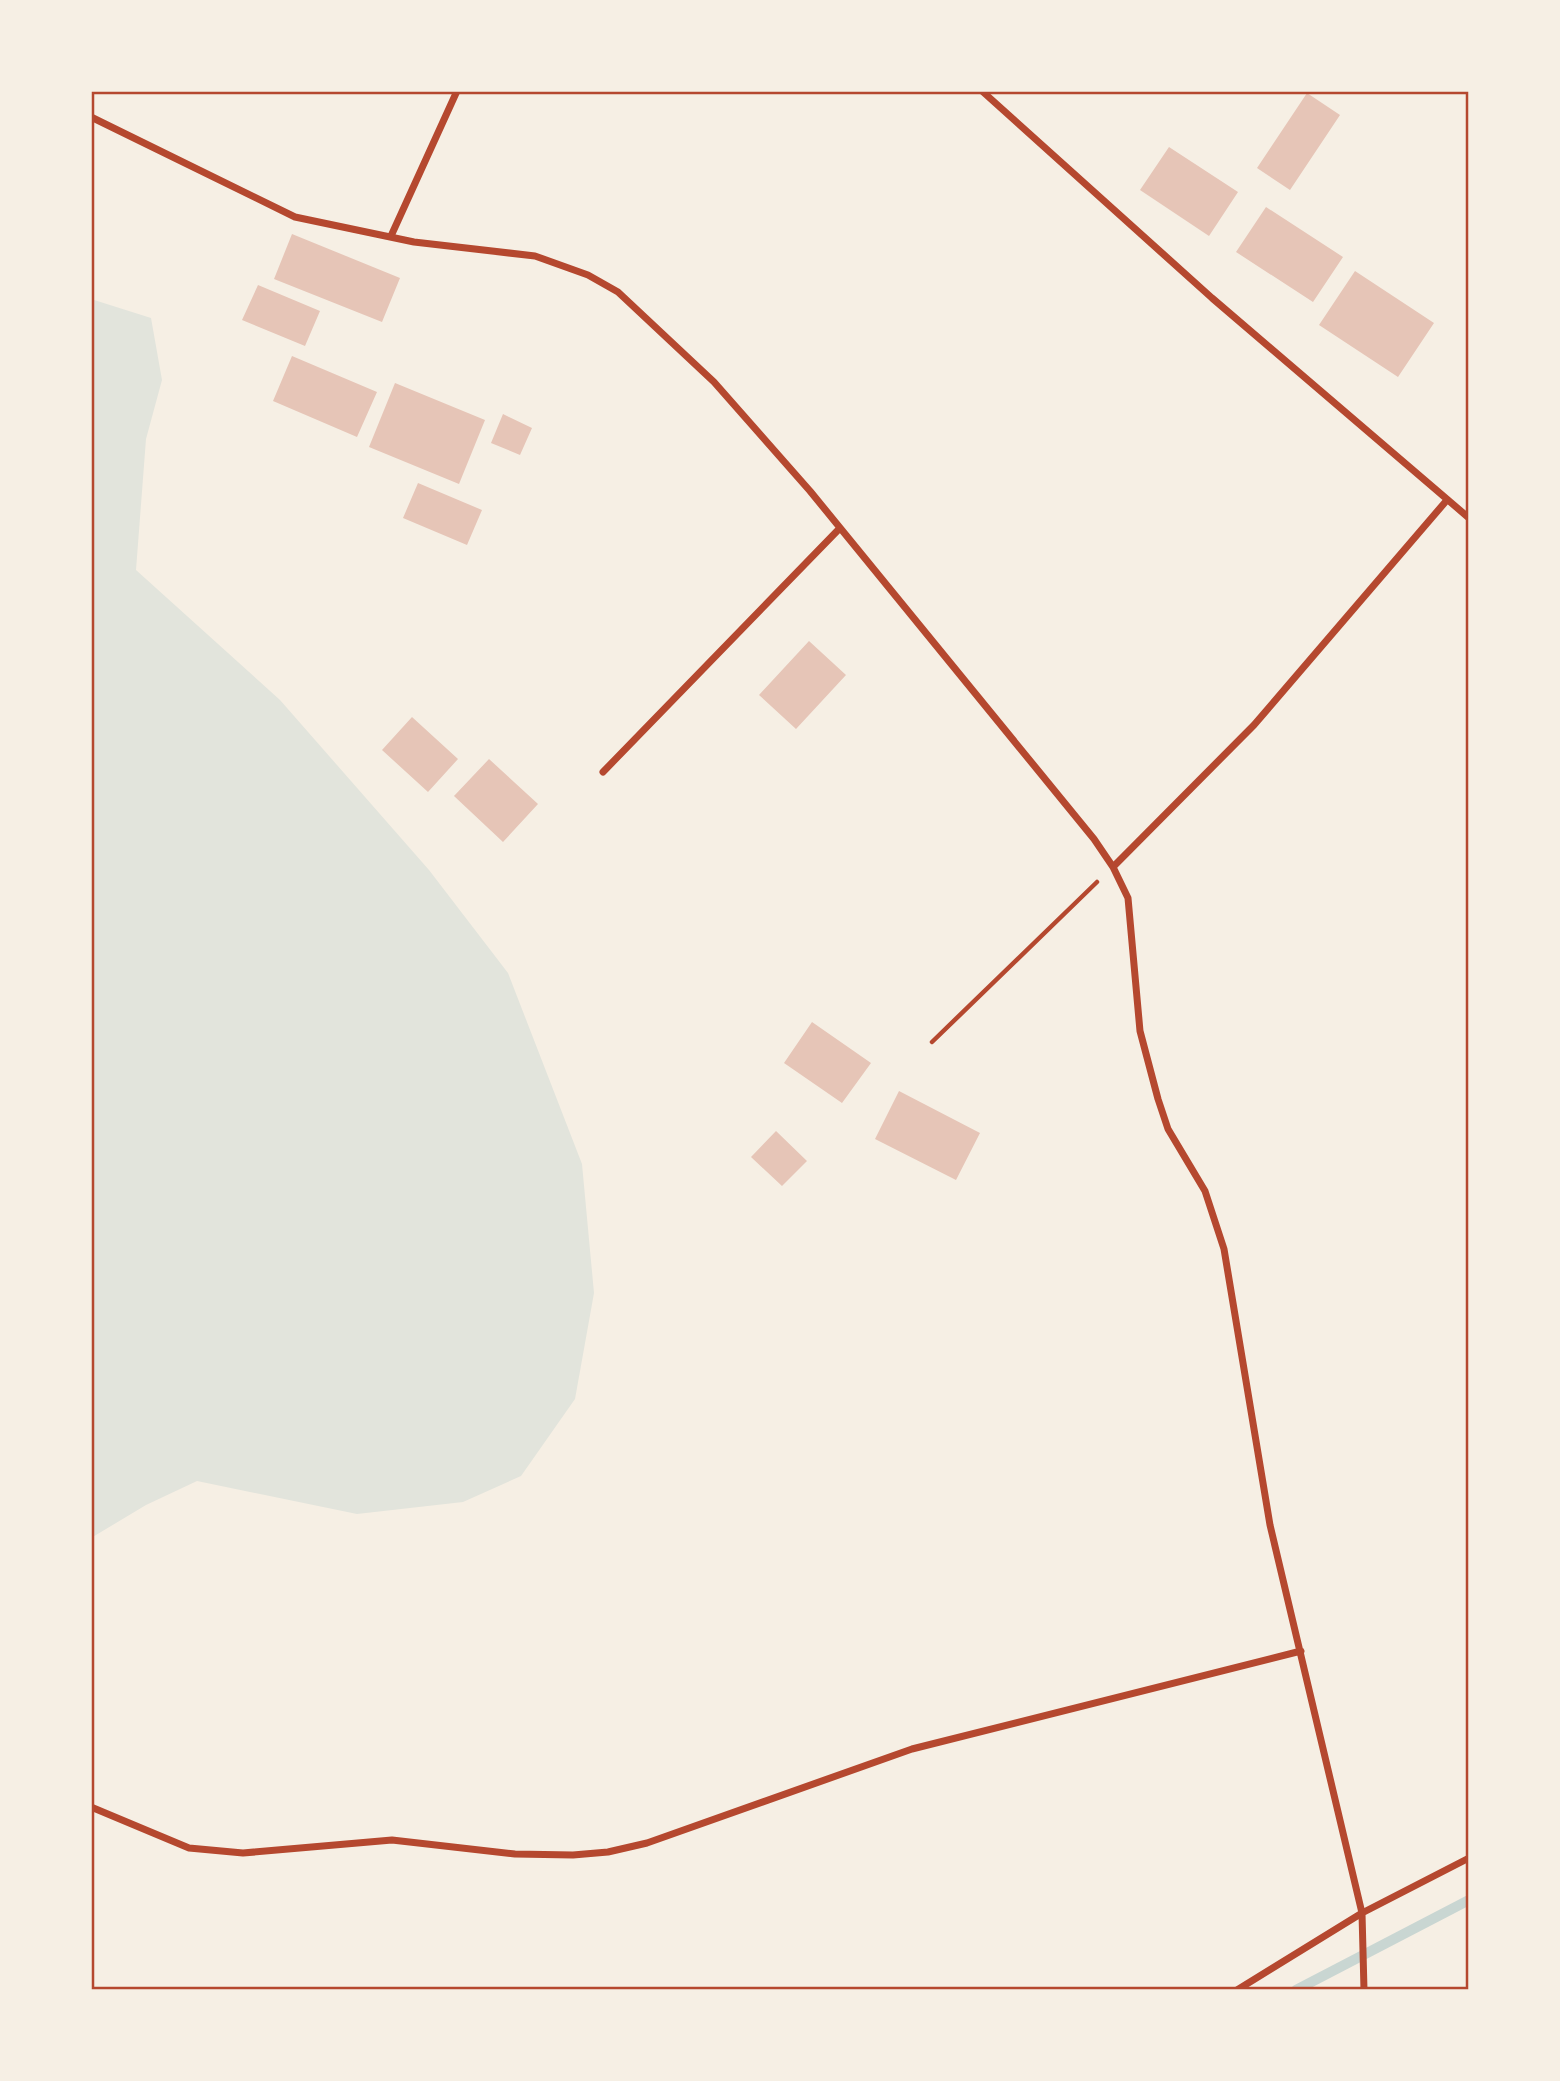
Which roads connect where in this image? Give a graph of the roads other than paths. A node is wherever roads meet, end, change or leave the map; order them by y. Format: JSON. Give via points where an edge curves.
{"nodes":[{"id":1,"x":457,"y":91,"type":"edge"},
{"id":2,"x":982,"y":91,"type":"edge"},
{"id":3,"x":91,"y":117,"type":"edge"},
{"id":4,"x":391,"y":236,"type":"junction"},
{"id":5,"x":1447,"y":500,"type":"junction"},
{"id":6,"x":1469,"y":518,"type":"edge"},
{"id":7,"x":840,"y":528,"type":"junction"},
{"id":8,"x":603,"y":772,"type":"dead end"},
{"id":9,"x":1113,"y":867,"type":"junction"},
{"id":10,"x":1301,"y":1651,"type":"junction"},
{"id":11,"x":91,"y":1807,"type":"edge"},
{"id":12,"x":1469,"y":1858,"type":"edge"},
{"id":13,"x":1362,"y":1913,"type":"junction"},
{"id":14,"x":1237,"y":1990,"type":"edge"},
{"id":15,"x":1364,"y":1990,"type":"edge"}],
"edges":[{"from":1,"to":4,"type":"street"},
{"from":2,"to":5,"type":"street","via":[[1212,298]]},
{"from":3,"to":4,"type":"street","via":[[295,217]]},
{"from":4,"to":7,"type":"street","via":[[536,256],[588,275],[618,292],[714,382]]},
{"from":5,"to":6,"type":"street"},
{"from":5,"to":9,"type":"street","via":[[1254,725]]},
{"from":7,"to":8,"type":"street"},
{"from":7,"to":9,"type":"street"},
{"from":9,"to":10,"type":"street","via":[[1128,898],[1140,1031],[1158,1099],[1168,1129],[1205,1191],[1224,1250],[1270,1525]]},
{"from":10,"to":11,"type":"street","via":[[912,1749],[647,1843],[608,1852],[515,1854],[392,1840],[243,1853],[189,1848]]},
{"from":10,"to":13,"type":"street"},
{"from":12,"to":13,"type":"street"},
{"from":13,"to":14,"type":"street"},
{"from":13,"to":15,"type":"street"}]}
